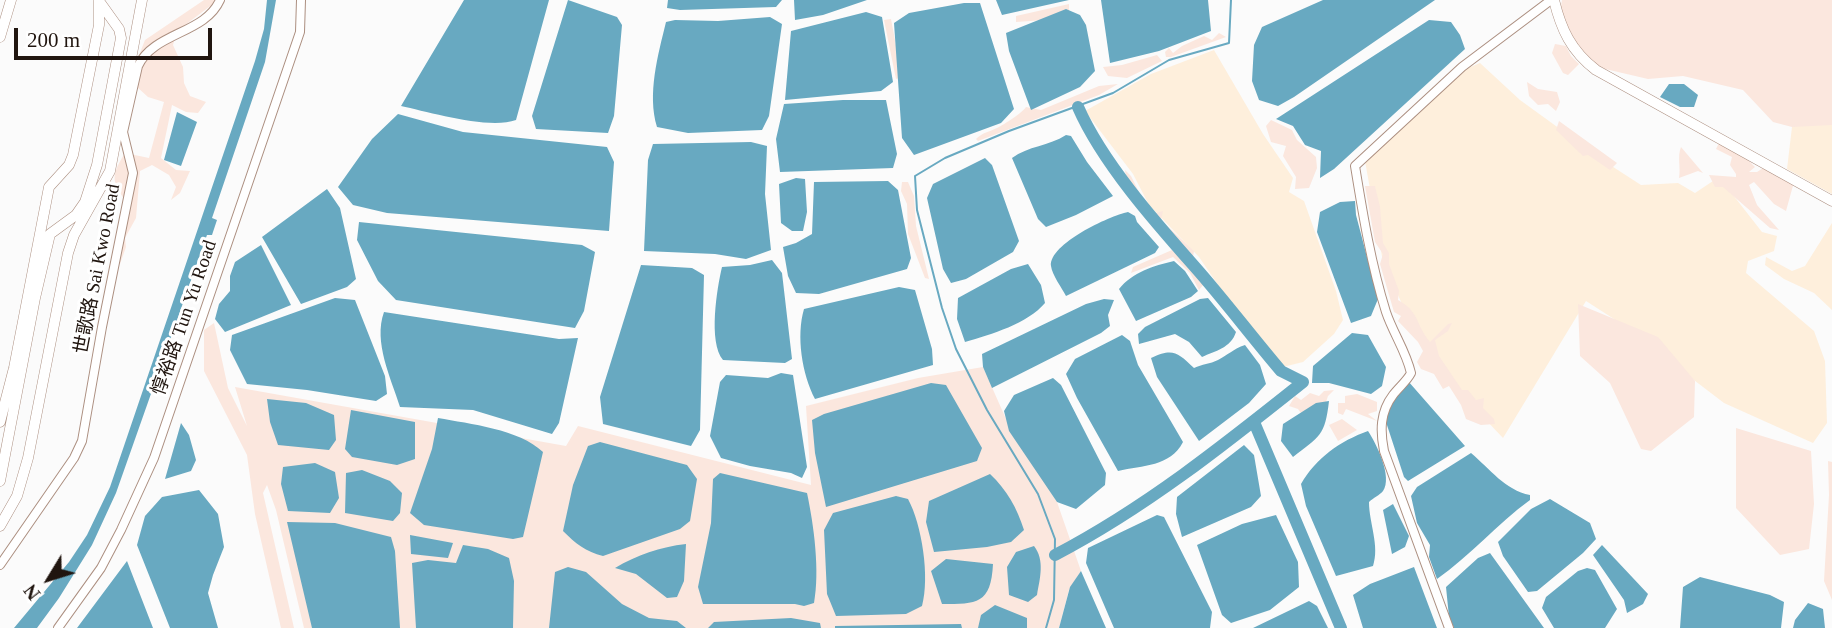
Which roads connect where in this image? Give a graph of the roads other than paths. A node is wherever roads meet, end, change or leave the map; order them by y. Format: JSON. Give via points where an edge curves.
{"nodes":[{"id":1,"x":11,"y":0,"type":"edge"},
{"id":2,"x":142,"y":0,"type":"edge"},
{"id":3,"x":220,"y":0,"type":"edge"},
{"id":4,"x":301,"y":0,"type":"edge"},
{"id":5,"x":1552,"y":0,"type":"edge"},
{"id":6,"x":99,"y":1,"type":"edge"},
{"id":7,"x":0,"y":37,"type":"edge"},
{"id":8,"x":1832,"y":201,"type":"edge"},
{"id":9,"x":0,"y":422,"type":"edge"},
{"id":10,"x":0,"y":481,"type":"edge"},
{"id":11,"x":0,"y":526,"type":"edge"},
{"id":12,"x":0,"y":565,"type":"edge"},
{"id":13,"x":58,"y":628,"type":"edge"},
{"id":14,"x":1449,"y":628,"type":"edge"}],
"edges":[{"from":1,"to":7,"type":"main road"},
{"from":2,"to":11,"type":"main road","via":[[110,171],[68,253],[28,458],[17,496]]},
{"from":3,"to":12,"type":"street","name":"世歌路 Sai Kwo Road","via":[[213,13],[155,46],[138,66],[123,132],[133,173],[82,441]]},
{"from":4,"to":13,"type":"street","name":"惇裕路 Tun Yu Road","via":[[300,33],[153,458],[101,568]]},
{"from":5,"to":8,"type":"main road","via":[[1568,41],[1596,69]]},
{"from":5,"to":14,"type":"street","via":[[1462,67],[1355,166],[1385,308],[1411,373],[1385,409],[1381,426],[1384,451]]},
{"from":6,"to":9,"type":"main road","via":[[99,25],[73,155],[49,187]]},
{"from":6,"to":10,"type":"main road","via":[[121,38],[101,146],[82,210],[50,234]]}]}
